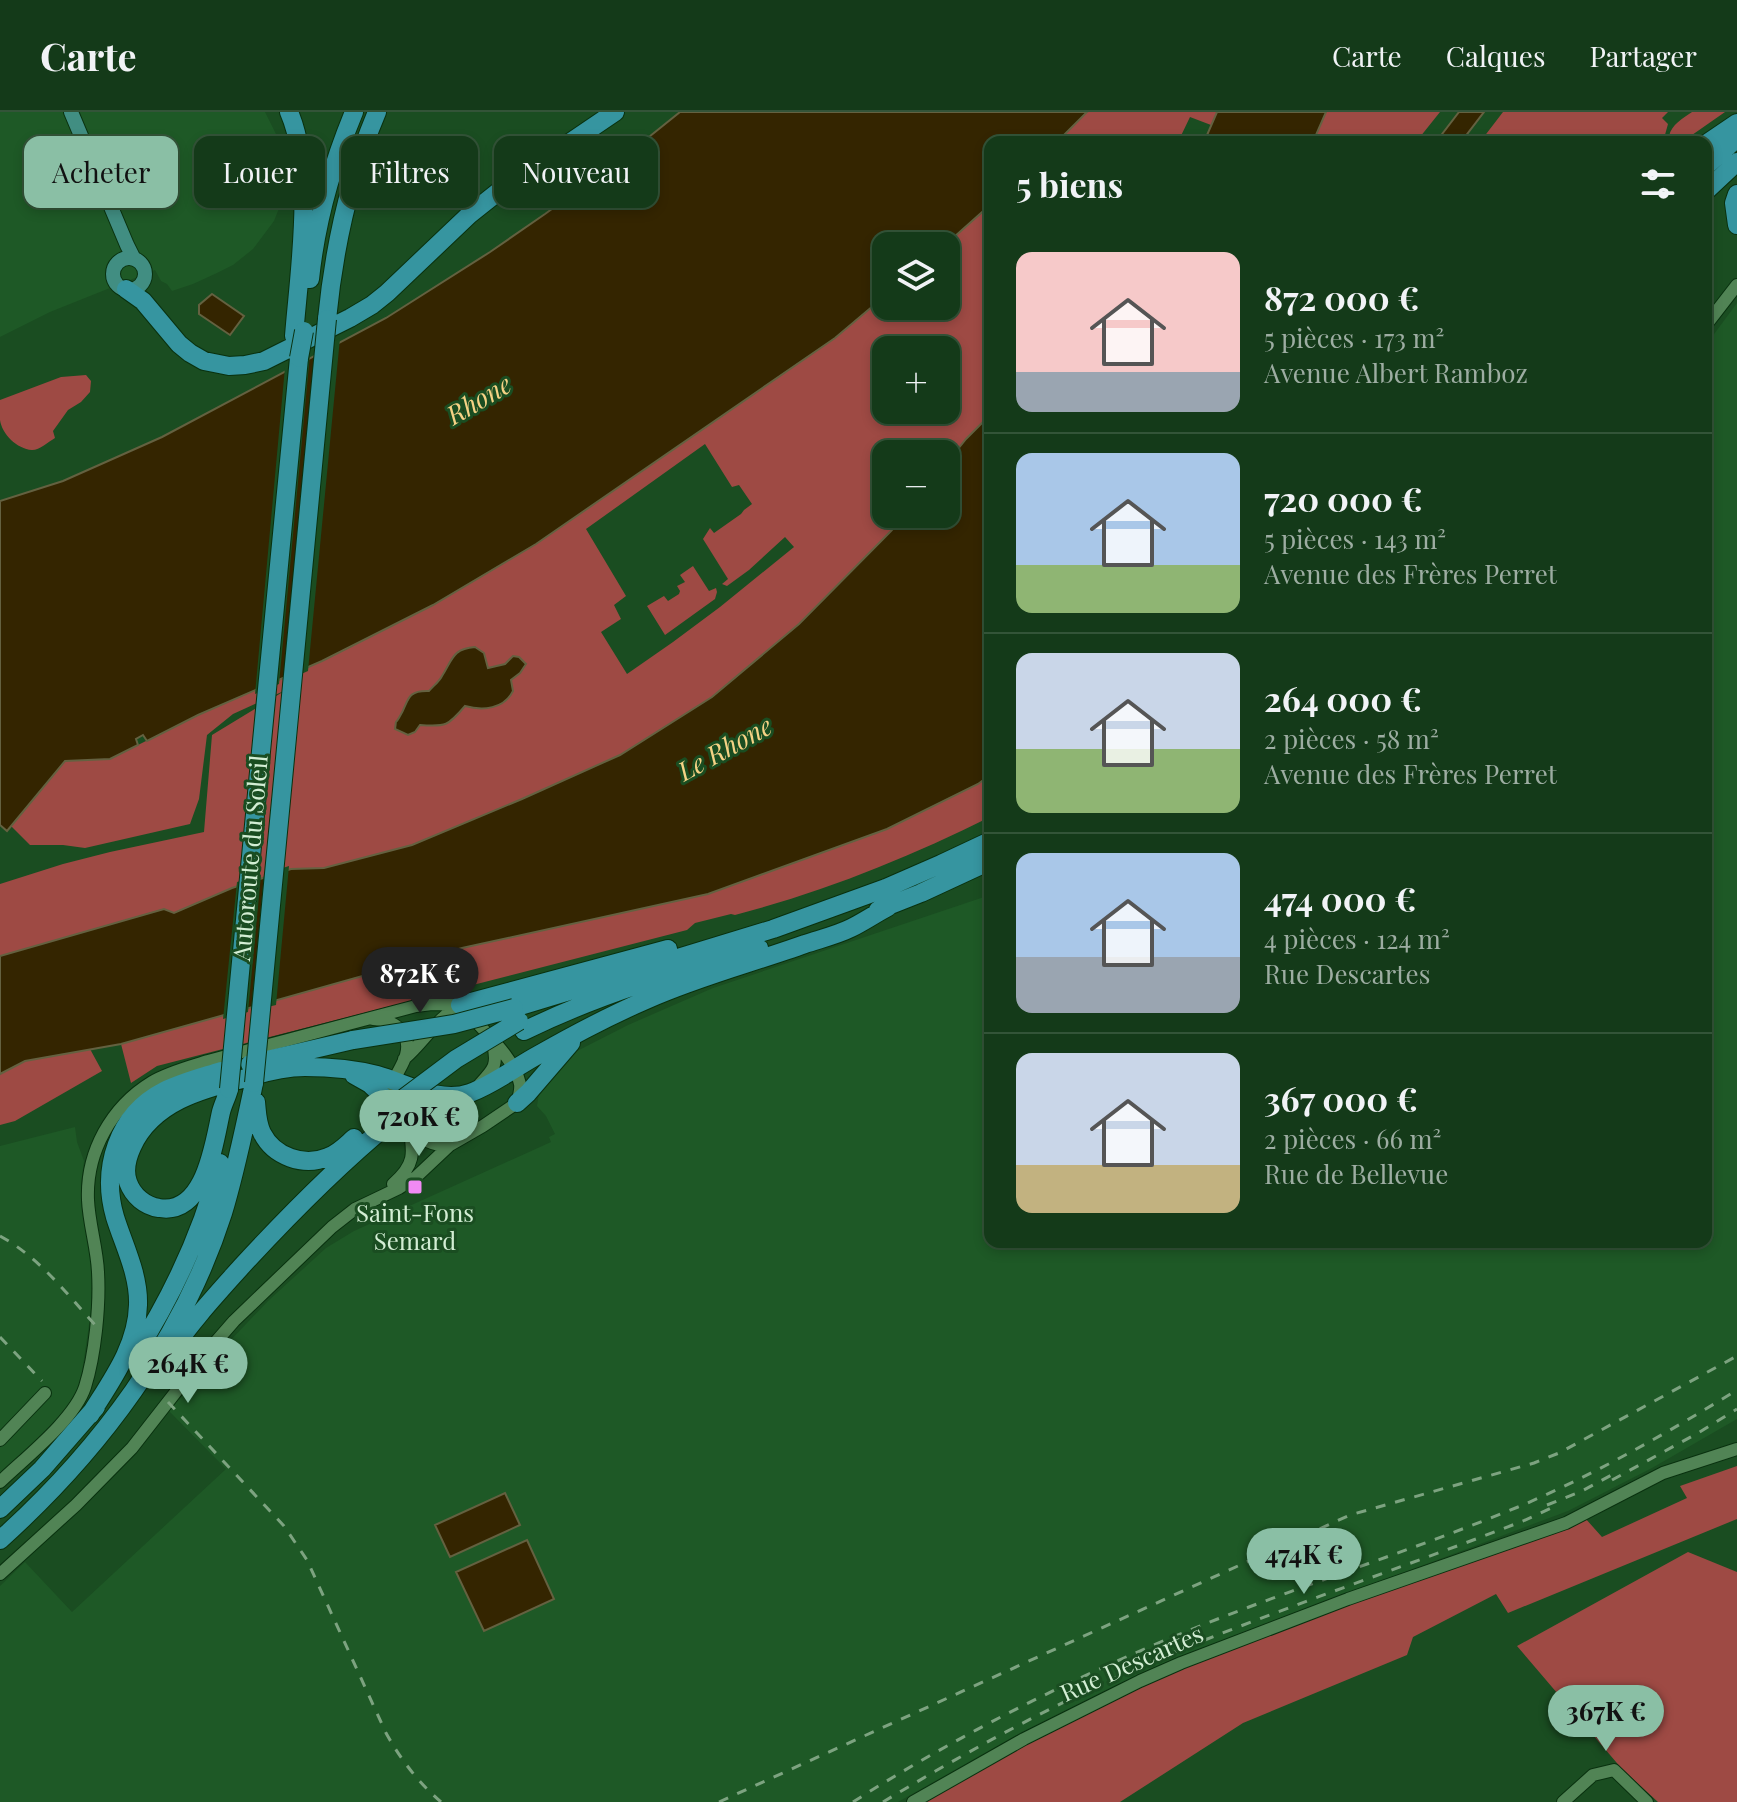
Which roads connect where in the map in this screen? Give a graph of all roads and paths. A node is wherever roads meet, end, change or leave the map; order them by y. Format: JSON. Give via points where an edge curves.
{"nodes":[{"id":1,"x":71,"y":112,"type":"edge"},
{"id":2,"x":289,"y":112,"type":"edge"},
{"id":3,"x":354,"y":112,"type":"edge"},
{"id":4,"x":377,"y":112,"type":"edge"},
{"id":5,"x":615,"y":112,"type":"edge"},
{"id":6,"x":1737,"y":123,"type":"edge"},
{"id":7,"x":81,"y":136,"type":"edge"},
{"id":8,"x":1737,"y":138,"type":"edge"},
{"id":9,"x":1712,"y":140,"type":"edge"},
{"id":10,"x":1712,"y":161,"type":"edge"},
{"id":11,"x":1737,"y":162,"type":"edge"},
{"id":12,"x":1712,"y":185,"type":"edge"},
{"id":13,"x":1737,"y":194,"type":"edge"},
{"id":14,"x":110,"y":208,"type":"joint"},
{"id":15,"x":1737,"y":225,"type":"edge"},
{"id":16,"x":134,"y":259,"type":"junction"},
{"id":17,"x":116,"y":265,"type":"junction"},
{"id":18,"x":1737,"y":285,"type":"edge"},
{"id":19,"x":126,"y":289,"type":"junction"},
{"id":20,"x":1712,"y":317,"type":"edge"},
{"id":21,"x":299,"y":333,"type":"junction"},
{"id":22,"x":984,"y":844,"type":"edge"},
{"id":23,"x":984,"y":864,"type":"edge"},
{"id":24,"x":888,"y":907,"type":"junction"},
{"id":25,"x":814,"y":914,"type":"junction"},
{"id":26,"x":460,"y":1005,"type":"junction"},
{"id":27,"x":367,"y":1020,"type":"junction"},
{"id":28,"x":519,"y":1020,"type":"junction"},
{"id":29,"x":583,"y":1030,"type":"junction"},
{"id":30,"x":490,"y":1037,"type":"junction"},
{"id":31,"x":404,"y":1059,"type":"junction"},
{"id":32,"x":513,"y":1069,"type":"junction"},
{"id":33,"x":344,"y":1070,"type":"junction"},
{"id":34,"x":393,"y":1081,"type":"junction"},
{"id":35,"x":254,"y":1083,"type":"junction"},
{"id":36,"x":229,"y":1089,"type":"junction"},
{"id":37,"x":472,"y":1092,"type":"junction"},
{"id":38,"x":517,"y":1103,"type":"junction"},
{"id":39,"x":395,"y":1116,"type":"junction"},
{"id":40,"x":450,"y":1145,"type":"junction"},
{"id":41,"x":380,"y":1196,"type":"junction"},
{"id":42,"x":45,"y":1393,"type":"dead end"},
{"id":43,"x":90,"y":1415,"type":"junction"},
{"id":44,"x":0,"y":1440,"type":"edge"},
{"id":45,"x":1737,"y":1449,"type":"edge"},
{"id":46,"x":0,"y":1482,"type":"edge"},
{"id":47,"x":44,"y":1500,"type":"junction"},
{"id":48,"x":0,"y":1509,"type":"edge"},
{"id":49,"x":0,"y":1540,"type":"edge"},
{"id":50,"x":0,"y":1574,"type":"edge"},
{"id":51,"x":913,"y":1802,"type":"edge"},
{"id":52,"x":1563,"y":1802,"type":"edge"},
{"id":53,"x":1647,"y":1802,"type":"edge"}],
"edges":[{"from":1,"to":7,"type":"main road"},
{"from":2,"to":21,"type":"highway","via":[[303,184]]},
{"from":3,"to":21,"type":"highway","name":"Autoroute du Soleil","via":[[319,223]]},
{"from":4,"to":35,"type":"highway","name":"Autoroute du Soleil","bridge":true,"via":[[346,204],[333,266]]},
{"from":5,"to":19,"type":"highway","via":[[495,194],[372,305],[264,361],[229,366],[204,361],[179,344]]},
{"from":6,"to":9,"type":"highway"},
{"from":8,"to":10,"type":"highway"},
{"from":11,"to":12,"type":"highway"},
{"from":13,"to":15,"type":"highway"},
{"from":14,"to":16,"type":"main road"},
{"from":14,"to":17,"type":"main road"},
{"from":16,"to":17,"type":"main road"},
{"from":16,"to":19,"type":"main road","via":[[142,265],[144,278],[139,286]]},
{"from":17,"to":19,"type":"main road","via":[[115,281]]},
{"from":18,"to":20,"type":"street"},
{"from":21,"to":36,"type":"highway","name":"Autoroute du Soleil","bridge":true},
{"from":22,"to":25,"type":"highway"},
{"from":23,"to":24,"type":"highway"},
{"from":24,"to":28,"type":"highway"},
{"from":24,"to":29,"type":"highway","via":[[850,929],[673,988]]},
{"from":25,"to":26,"type":"highway"},
{"from":25,"to":28,"type":"highway","via":[[637,970]]},
{"from":26,"to":27,"type":"street","via":[[425,1005]]},
{"from":26,"to":30,"type":"street"},
{"from":26,"to":31,"type":"street"},
{"from":27,"to":31,"type":"street","via":[[385,1020],[401,1029]]},
{"from":27,"to":46,"type":"street","via":[[176,1071],[136,1093],[119,1110],[92,1160],[88,1198],[98,1312],[84,1389],[65,1420]]},
{"from":28,"to":39,"type":"highway"},
{"from":28,"to":43,"type":"highway","bridge":true,"via":[[454,1024],[284,1055],[184,1083],[141,1108],[114,1151],[109,1185],[136,1281],[137,1323],[126,1354]]},
{"from":29,"to":32,"type":"highway"},
{"from":29,"to":38,"type":"highway"},
{"from":30,"to":32,"type":"street"},
{"from":30,"to":37,"type":"street","via":[[495,1065]]},
{"from":31,"to":34,"type":"street"},
{"from":32,"to":37,"type":"highway"},
{"from":32,"to":38,"type":"street","via":[[520,1085]]},
{"from":33,"to":34,"type":"highway"},
{"from":33,"to":36,"type":"highway","via":[[272,1071],[170,1104],[146,1125],[129,1153],[126,1176],[141,1200],[172,1208],[196,1192]]},
{"from":33,"to":39,"type":"highway","via":[[370,1084]]},
{"from":34,"to":37,"type":"highway","via":[[445,1096]]},
{"from":34,"to":39,"type":"street"},
{"from":35,"to":39,"type":"highway","via":[[263,1135],[279,1152],[299,1160],[335,1154]]},
{"from":35,"to":47,"type":"highway","name":"Autoroute du Soleil","via":[[223,1212],[184,1306],[121,1408]]},
{"from":36,"to":43,"type":"highway","name":"Autoroute du Soleil","via":[[231,1109],[217,1172],[190,1252],[141,1347]]},
{"from":38,"to":40,"type":"street"},
{"from":39,"to":40,"type":"street","via":[[431,1143]]},
{"from":39,"to":41,"type":"street","via":[[412,1146],[410,1163]]},
{"from":39,"to":47,"type":"highway","via":[[256,1251],[192,1324],[93,1459]]},
{"from":40,"to":41,"type":"street","via":[[416,1177]]},
{"from":41,"to":50,"type":"street","via":[[343,1218],[264,1291],[207,1352],[132,1448]]},
{"from":42,"to":44,"type":"street"},
{"from":43,"to":48,"type":"highway","name":"Autoroute du Soleil"},
{"from":45,"to":51,"type":"street","name":"Rue Descartes","via":[[1663,1473],[1566,1523],[1181,1663],[1024,1739]]},
{"from":47,"to":49,"type":"highway","name":"Autoroute du Soleil"},
{"from":52,"to":53,"type":"street","via":[[1593,1775],[1614,1770]]}]}
